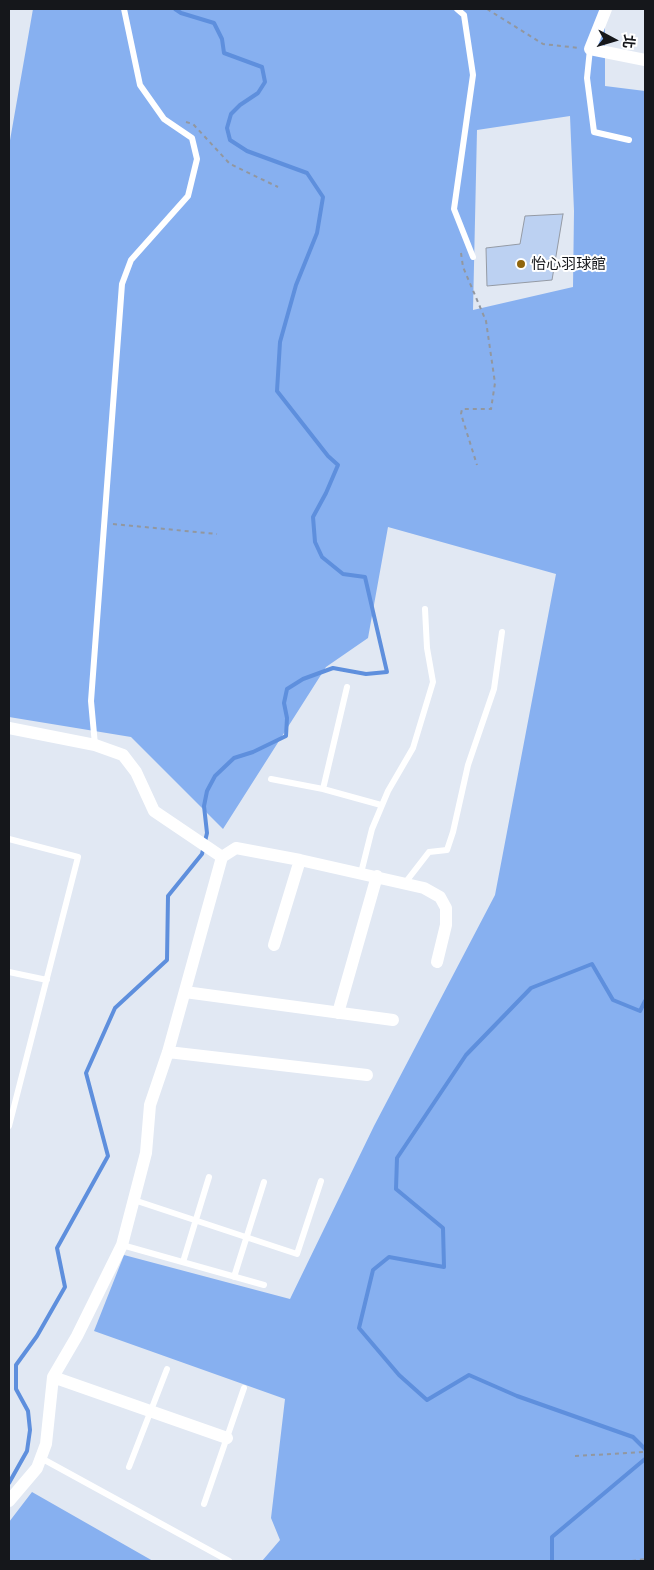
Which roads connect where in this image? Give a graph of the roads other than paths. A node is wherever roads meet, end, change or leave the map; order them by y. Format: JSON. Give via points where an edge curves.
{"nodes":[{"id":1,"x":124,"y":9,"type":"edge"},
{"id":2,"x":457,"y":9,"type":"edge"},
{"id":3,"x":606,"y":9,"type":"edge"},
{"id":4,"x":590,"y":49,"type":"junction"},
{"id":5,"x":645,"y":60,"type":"edge"},
{"id":6,"x":630,"y":140,"type":"dead end"},
{"id":7,"x":473,"y":257,"type":"dead end"},
{"id":8,"x":425,"y":609,"type":"dead end"},
{"id":9,"x":502,"y":632,"type":"dead end"},
{"id":10,"x":347,"y":687,"type":"dead end"},
{"id":11,"x":9,"y":728,"type":"edge"},
{"id":12,"x":95,"y":745,"type":"junction"},
{"id":13,"x":270,"y":779,"type":"dead end"},
{"id":14,"x":323,"y":789,"type":"junction"},
{"id":15,"x":381,"y":805,"type":"junction"},
{"id":16,"x":9,"y":839,"type":"edge"},
{"id":17,"x":222,"y":858,"type":"junction"},
{"id":18,"x":300,"y":860,"type":"junction"},
{"id":19,"x":361,"y":873,"type":"junction"},
{"id":20,"x":377,"y":876,"type":"junction"},
{"id":21,"x":405,"y":883,"type":"junction"},
{"id":22,"x":274,"y":945,"type":"dead end"},
{"id":23,"x":437,"y":962,"type":"dead end"},
{"id":24,"x":9,"y":972,"type":"edge"},
{"id":25,"x":48,"y":980,"type":"junction"},
{"id":26,"x":185,"y":992,"type":"junction"},
{"id":27,"x":338,"y":1012,"type":"junction"},
{"id":28,"x":393,"y":1020,"type":"dead end"},
{"id":29,"x":168,"y":1052,"type":"junction"},
{"id":30,"x":367,"y":1075,"type":"dead end"},
{"id":31,"x":9,"y":1126,"type":"edge"},
{"id":32,"x":209,"y":1177,"type":"dead end"},
{"id":33,"x":321,"y":1181,"type":"dead end"},
{"id":34,"x":264,"y":1182,"type":"dead end"},
{"id":35,"x":134,"y":1200,"type":"junction"},
{"id":36,"x":196,"y":1221,"type":"junction"},
{"id":37,"x":248,"y":1238,"type":"junction"},
{"id":38,"x":122,"y":1245,"type":"junction"},
{"id":39,"x":183,"y":1262,"type":"junction"},
{"id":40,"x":234,"y":1277,"type":"junction"},
{"id":41,"x":264,"y":1285,"type":"dead end"},
{"id":42,"x":167,"y":1369,"type":"dead end"},
{"id":43,"x":53,"y":1377,"type":"junction"},
{"id":44,"x":244,"y":1388,"type":"dead end"},
{"id":45,"x":152,"y":1411,"type":"junction"},
{"id":46,"x":227,"y":1438,"type":"junction"},
{"id":47,"x":41,"y":1458,"type":"junction"},
{"id":48,"x":129,"y":1467,"type":"dead end"},
{"id":49,"x":9,"y":1501,"type":"edge"},
{"id":50,"x":204,"y":1504,"type":"dead end"},
{"id":51,"x":230,"y":1561,"type":"edge"}],
"edges":[{"from":1,"to":12,"type":"lane","via":[[140,85],[164,119],[192,138],[197,159],[188,196],[131,260],[122,284],[91,700]]},
{"from":2,"to":7,"type":"lane","via":[[464,14],[473,75],[454,209]]},
{"from":3,"to":4,"type":"street"},
{"from":4,"to":5,"type":"street"},
{"from":4,"to":6,"type":"lane","via":[[587,78],[594,132]]},
{"from":8,"to":15,"type":"lane","via":[[433,682],[413,748]]},
{"from":9,"to":21,"type":"lane","via":[[494,689],[468,764],[447,850],[429,852]]},
{"from":10,"to":14,"type":"lane"},
{"from":11,"to":12,"type":"street"},
{"from":12,"to":17,"type":"street","via":[[123,755],[136,772],[154,812]]},
{"from":13,"to":14,"type":"lane"},
{"from":14,"to":15,"type":"lane"},
{"from":15,"to":19,"type":"lane"},
{"from":16,"to":25,"type":"lane","via":[[78,857]]},
{"from":17,"to":18,"type":"street","via":[[236,848]]},
{"from":17,"to":26,"type":"street"},
{"from":18,"to":19,"type":"street"},
{"from":18,"to":22,"type":"street"},
{"from":19,"to":20,"type":"street"},
{"from":20,"to":21,"type":"street"},
{"from":20,"to":27,"type":"street"},
{"from":21,"to":23,"type":"street","via":[[440,897],[446,908],[446,925]]},
{"from":24,"to":25,"type":"lane"},
{"from":25,"to":31,"type":"lane"},
{"from":26,"to":27,"type":"street"},
{"from":26,"to":29,"type":"street"},
{"from":27,"to":28,"type":"street"},
{"from":29,"to":30,"type":"street"},
{"from":29,"to":35,"type":"street","via":[[150,1106],[146,1153]]},
{"from":32,"to":36,"type":"lane"},
{"from":33,"to":37,"type":"lane","via":[[297,1254]]},
{"from":34,"to":37,"type":"lane"},
{"from":35,"to":36,"type":"lane"},
{"from":35,"to":38,"type":"street"},
{"from":36,"to":37,"type":"lane"},
{"from":36,"to":39,"type":"lane"},
{"from":37,"to":40,"type":"lane"},
{"from":38,"to":39,"type":"lane"},
{"from":38,"to":43,"type":"street"},
{"from":39,"to":40,"type":"lane"},
{"from":40,"to":41,"type":"lane"},
{"from":42,"to":45,"type":"lane"},
{"from":43,"to":45,"type":"street"},
{"from":43,"to":47,"type":"street","via":[[46,1444]]},
{"from":44,"to":46,"type":"lane"},
{"from":45,"to":46,"type":"street"},
{"from":45,"to":48,"type":"lane"},
{"from":46,"to":50,"type":"lane"},
{"from":47,"to":49,"type":"street","via":[[37,1468]]},
{"from":47,"to":51,"type":"lane"}]}
